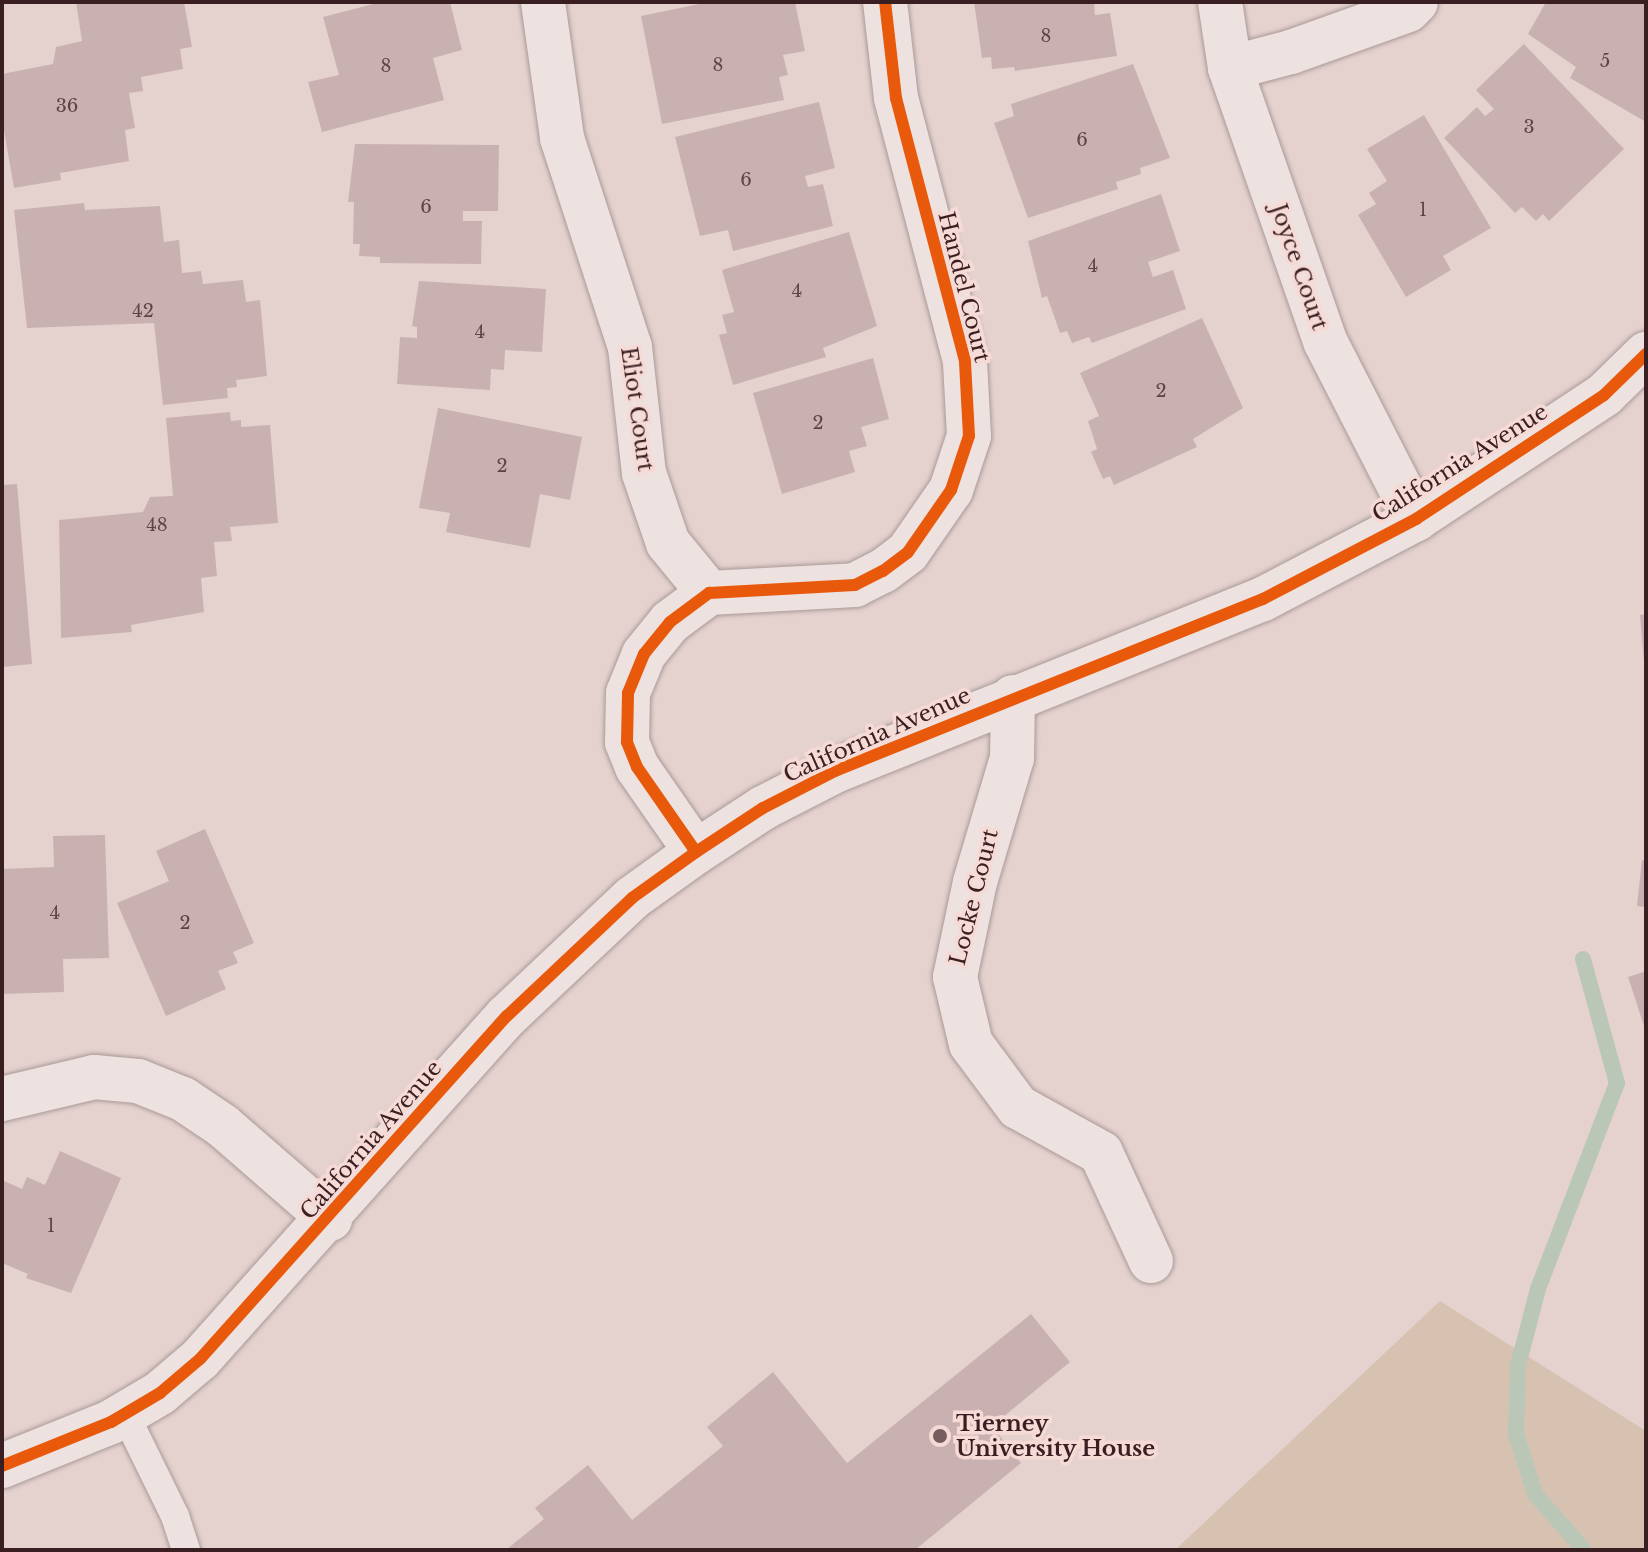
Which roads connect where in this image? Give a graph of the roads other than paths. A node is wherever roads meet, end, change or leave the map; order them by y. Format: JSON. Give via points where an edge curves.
{"nodes":[{"id":1,"x":543,"y":2,"type":"edge"},
{"id":2,"x":885,"y":2,"type":"edge"},
{"id":3,"x":1220,"y":2,"type":"edge"},
{"id":4,"x":1416,"y":2,"type":"edge"},
{"id":5,"x":1230,"y":68,"type":"junction"},
{"id":6,"x":1646,"y":354,"type":"edge"},
{"id":7,"x":1416,"y":519,"type":"junction"},
{"id":8,"x":709,"y":593,"type":"junction"},
{"id":9,"x":1013,"y":697,"type":"junction"},
{"id":10,"x":696,"y":852,"type":"junction"},
{"id":11,"x":2,"y":1099,"type":"edge"},
{"id":12,"x":330,"y":1219,"type":"junction"},
{"id":13,"x":1151,"y":1261,"type":"dead end"},
{"id":14,"x":125,"y":1414,"type":"junction"},
{"id":15,"x":2,"y":1466,"type":"edge"},
{"id":16,"x":186,"y":1550,"type":"edge"}],
"edges":[{"from":1,"to":8,"type":"street","name":"Eliot Court","via":[[562,138],[630,347],[644,473],[668,543]]},
{"from":2,"to":8,"type":"street","name":"Handel Court","via":[[896,98],[965,361],[969,436],[951,490],[908,552],[883,571],[855,585]]},
{"from":3,"to":5,"type":"street","name":"Joyce Court"},
{"from":4,"to":5,"type":"street","via":[[1408,10],[1291,52]]},
{"from":5,"to":7,"type":"street","name":"Joyce Court","via":[[1326,343]]},
{"from":6,"to":7,"type":"street","name":"California Avenue","via":[[1604,395]]},
{"from":7,"to":9,"type":"street","name":"California Avenue","via":[[1263,599]]},
{"from":8,"to":10,"type":"street","via":[[670,622],[644,654],[624,718],[637,767]]},
{"from":9,"to":10,"type":"street","name":"California Avenue","via":[[835,771],[763,808]]},
{"from":9,"to":13,"type":"street","name":"Locke Court","via":[[1012,758],[975,882],[955,977],[971,1044],[1018,1107],[1101,1153]]},
{"from":10,"to":12,"type":"street","name":"California Avenue","via":[[632,898],[507,1016]]},
{"from":11,"to":12,"type":"street","via":[[94,1077],[138,1081],[183,1099],[223,1126]]},
{"from":12,"to":14,"type":"street","name":"California Avenue","via":[[200,1359]]},
{"from":14,"to":15,"type":"street","name":"California Avenue","via":[[64,1445]]},
{"from":14,"to":16,"type":"lane"}]}
